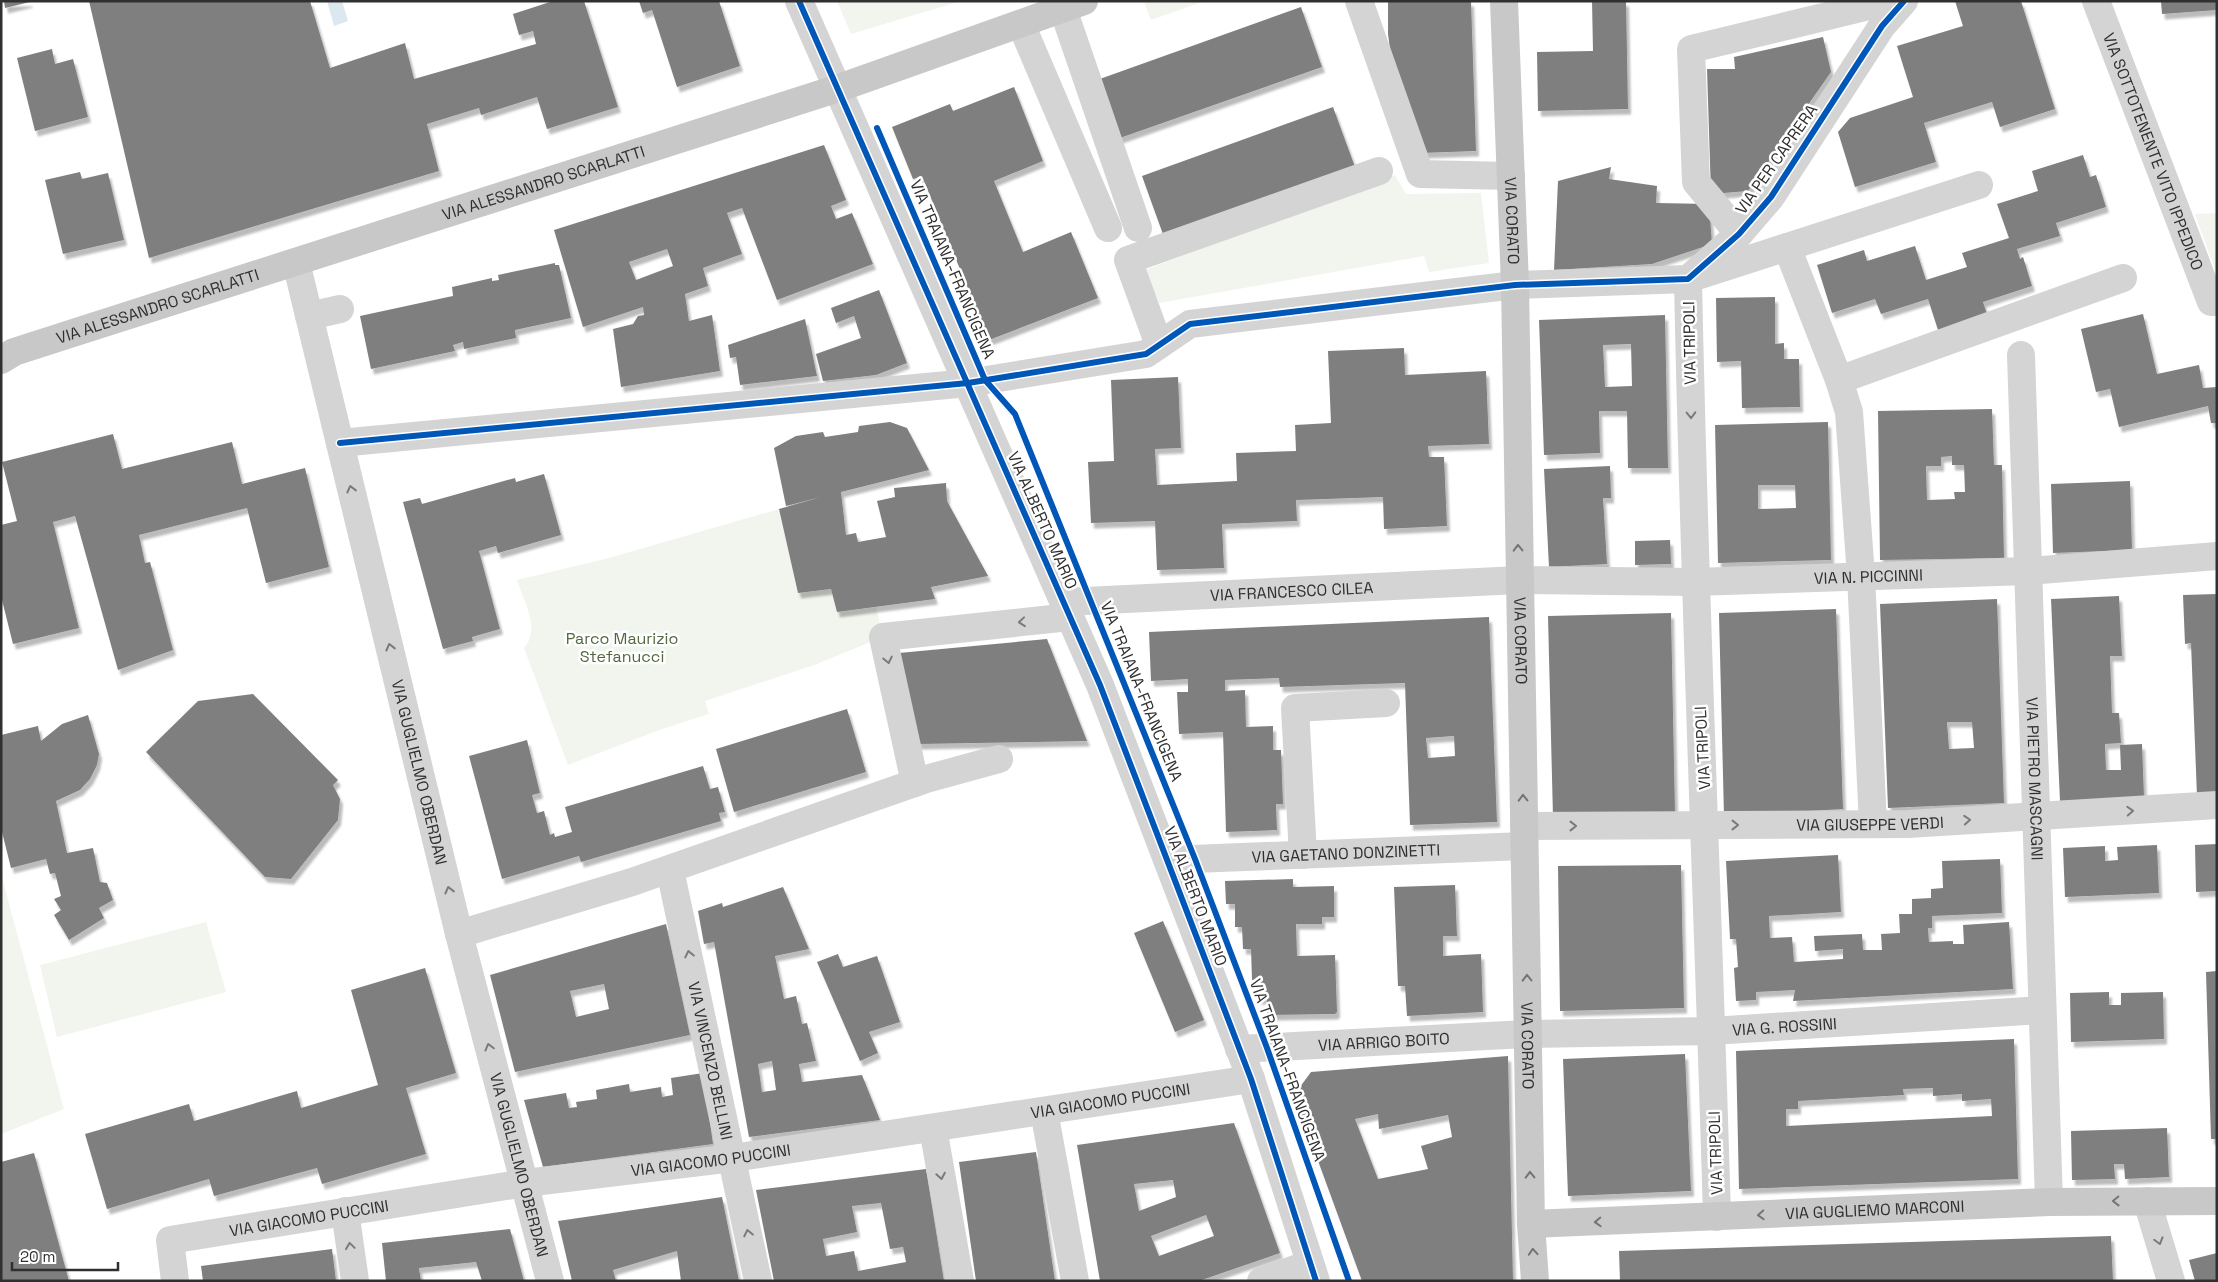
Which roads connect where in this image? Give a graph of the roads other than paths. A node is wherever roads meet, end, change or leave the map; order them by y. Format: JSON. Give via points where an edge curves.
{"nodes":[{"id":1,"x":799,"y":1,"type":"edge"},
{"id":2,"x":1359,"y":1,"type":"edge"},
{"id":3,"x":1504,"y":1,"type":"edge"},
{"id":4,"x":1890,"y":1,"type":"edge"},
{"id":5,"x":1904,"y":1,"type":"edge"},
{"id":6,"x":2096,"y":1,"type":"edge"},
{"id":7,"x":1074,"y":5,"type":"edge"},
{"id":8,"x":1021,"y":24,"type":"junction"},
{"id":9,"x":839,"y":88,"type":"junction"},
{"id":10,"x":1379,"y":171,"type":"dead end"},
{"id":11,"x":1511,"y":176,"type":"junction"},
{"id":12,"x":1979,"y":185,"type":"dead end"},
{"id":13,"x":1108,"y":228,"type":"dead end"},
{"id":14,"x":1138,"y":228,"type":"dead end"},
{"id":15,"x":1739,"y":234,"type":"junction"},
{"id":16,"x":1787,"y":247,"type":"junction"},
{"id":17,"x":296,"y":262,"type":"junction"},
{"id":18,"x":2123,"y":278,"type":"dead end"},
{"id":19,"x":1688,"y":279,"type":"junction"},
{"id":20,"x":1515,"y":285,"type":"junction"},
{"id":21,"x":2214,"y":302,"type":"edge"},
{"id":22,"x":340,"y":309,"type":"dead end"},
{"id":23,"x":309,"y":316,"type":"junction"},
{"id":24,"x":1160,"y":345,"type":"junction"},
{"id":25,"x":2021,"y":355,"type":"dead end"},
{"id":26,"x":1,"y":360,"type":"edge"},
{"id":27,"x":1839,"y":380,"type":"junction"},
{"id":28,"x":968,"y":383,"type":"junction"},
{"id":29,"x":340,"y":443,"type":"junction"},
{"id":30,"x":2217,"y":556,"type":"edge"},
{"id":31,"x":2028,"y":570,"type":"junction"},
{"id":32,"x":1861,"y":576,"type":"junction"},
{"id":33,"x":1519,"y":580,"type":"junction"},
{"id":34,"x":1694,"y":582,"type":"junction"},
{"id":35,"x":1067,"y":610,"type":"junction"},
{"id":36,"x":1386,"y":703,"type":"dead end"},
{"id":37,"x":1000,"y":759,"type":"dead end"},
{"id":38,"x":915,"y":783,"type":"junction"},
{"id":39,"x":2217,"y":806,"type":"edge"},
{"id":40,"x":2036,"y":816,"type":"junction"},
{"id":41,"x":1873,"y":824,"type":"junction"},
{"id":42,"x":1705,"y":825,"type":"junction"},
{"id":43,"x":1524,"y":836,"type":"junction"},
{"id":44,"x":1303,"y":855,"type":"junction"},
{"id":45,"x":1167,"y":860,"type":"junction"},
{"id":46,"x":670,"y":870,"type":"junction"},
{"id":47,"x":459,"y":934,"type":"junction"},
{"id":48,"x":2042,"y":1010,"type":"junction"},
{"id":49,"x":1711,"y":1031,"type":"junction"},
{"id":50,"x":1528,"y":1034,"type":"junction"},
{"id":51,"x":1240,"y":1049,"type":"junction"},
{"id":52,"x":1251,"y":1079,"type":"junction"},
{"id":53,"x":1044,"y":1111,"type":"junction"},
{"id":54,"x":933,"y":1128,"type":"junction"},
{"id":55,"x":733,"y":1158,"type":"junction"},
{"id":56,"x":525,"y":1183,"type":"junction"},
{"id":57,"x":2217,"y":1200,"type":"edge"},
{"id":58,"x":2147,"y":1201,"type":"junction"},
{"id":59,"x":2049,"y":1202,"type":"junction"},
{"id":60,"x":345,"y":1211,"type":"junction"},
{"id":61,"x":1717,"y":1217,"type":"junction"},
{"id":62,"x":1531,"y":1224,"type":"junction"},
{"id":63,"x":1313,"y":1272,"type":"edge"},
{"id":64,"x":175,"y":1281,"type":"edge"},
{"id":65,"x":355,"y":1281,"type":"edge"},
{"id":66,"x":550,"y":1281,"type":"edge"},
{"id":67,"x":758,"y":1281,"type":"edge"},
{"id":68,"x":960,"y":1281,"type":"edge"},
{"id":69,"x":1075,"y":1281,"type":"edge"},
{"id":70,"x":1261,"y":1281,"type":"edge"},
{"id":71,"x":1535,"y":1281,"type":"edge"},
{"id":72,"x":2171,"y":1281,"type":"edge"}],
"edges":[{"from":1,"to":9,"type":"street","name":"VIA ALBERTO MARIO"},
{"from":2,"to":11,"type":"street","via":[[1420,174]]},
{"from":3,"to":11,"type":"main road","name":"VIA CORATO"},
{"from":4,"to":15,"type":"street","via":[[1691,49],[1696,182]]},
{"from":5,"to":15,"type":"street","name":"VIA PER CAPRERA","via":[[1882,26],[1771,197]]},
{"from":6,"to":21,"type":"street","name":"VIA SOTTOTENENTE VITO IPPEDICO"},
{"from":7,"to":8,"type":"main road","name":"VIA ALESSANDRO SCARLATTI"},
{"from":7,"to":14,"type":"street"},
{"from":8,"to":9,"type":"main road","name":"VIA ALESSANDRO SCARLATTI"},
{"from":8,"to":13,"type":"street"},
{"from":9,"to":17,"type":"main road","name":"VIA ALESSANDRO SCARLATTI"},
{"from":9,"to":28,"type":"street","name":"VIA ALBERTO MARIO"},
{"from":10,"to":24,"type":"street","via":[[1128,260]]},
{"from":11,"to":20,"type":"main road","name":"VIA CORATO"},
{"from":12,"to":16,"type":"street"},
{"from":15,"to":19,"type":"street","name":"VIA PER CAPRERA"},
{"from":16,"to":19,"type":"street"},
{"from":16,"to":27,"type":"street"},
{"from":17,"to":23,"type":"street","name":"VIA GUGLIELMO OBERDAN"},
{"from":17,"to":26,"type":"main road","name":"VIA ALESSANDRO SCARLATTI","via":[[14,352]]},
{"from":18,"to":27,"type":"street"},
{"from":19,"to":20,"type":"street"},
{"from":19,"to":34,"type":"street","name":"VIA TRIPOLI","one_way":true},
{"from":20,"to":24,"type":"street","via":[[1190,324]]},
{"from":33,"to":20,"type":"main road","name":"VIA CORATO","one_way":true},
{"from":22,"to":23,"type":"street"},
{"from":23,"to":29,"type":"street","name":"VIA GUGLIELMO OBERDAN"},
{"from":24,"to":28,"type":"street","via":[[1146,354]]},
{"from":25,"to":31,"type":"street","name":"VIA PIETRO MASCAGNI"},
{"from":27,"to":32,"type":"street","via":[[1849,412]]},
{"from":28,"to":29,"type":"street"},
{"from":28,"to":35,"type":"street","name":"VIA ALBERTO MARIO"},
{"from":47,"to":29,"type":"street","name":"VIA GUGLIELMO OBERDAN","one_way":true},
{"from":30,"to":31,"type":"street","name":"VIA N. PICCINNI"},
{"from":31,"to":32,"type":"street","name":"VIA N. PICCINNI"},
{"from":31,"to":40,"type":"street","name":"VIA PIETRO MASCAGNI"},
{"from":32,"to":34,"type":"street","name":"VIA N. PICCINNI"},
{"from":32,"to":41,"type":"street"},
{"from":33,"to":34,"type":"street","name":"VIA N. PICCINNI"},
{"from":33,"to":35,"type":"street","name":"VIA FRANCESCO CILEA"},
{"from":43,"to":33,"type":"main road","name":"VIA CORATO","one_way":true},
{"from":34,"to":42,"type":"street","name":"VIA TRIPOLI"},
{"from":35,"to":38,"type":"street","name":"VIA FRANCESCO CILEA","one_way":true,"via":[[883,637]]},
{"from":35,"to":45,"type":"street","name":"VIA ALBERTO MARIO","via":[[1100,685]]},
{"from":36,"to":44,"type":"street","via":[[1295,708]]},
{"from":37,"to":38,"type":"street"},
{"from":38,"to":46,"type":"street"},
{"from":40,"to":39,"type":"street","name":"VIA GIUSEPPE VERDI","one_way":true},
{"from":41,"to":40,"type":"street","name":"VIA GIUSEPPE VERDI","one_way":true},
{"from":40,"to":48,"type":"street","name":"VIA PIETRO MASCAGNI"},
{"from":42,"to":41,"type":"street","name":"VIA GIUSEPPE VERDI","one_way":true},
{"from":43,"to":42,"type":"street","name":"VIA GIUSEPPE VERDI","one_way":true},
{"from":42,"to":49,"type":"street","name":"VIA TRIPOLI"},
{"from":43,"to":44,"type":"street","name":"VIA GAETANO DONZINETTI"},
{"from":50,"to":43,"type":"main road","name":"VIA CORATO","one_way":true},
{"from":44,"to":45,"type":"street","name":"VIA GAETANO DONZINETTI"},
{"from":45,"to":51,"type":"street","name":"VIA ALBERTO MARIO"},
{"from":46,"to":47,"type":"street"},
{"from":55,"to":46,"type":"street","name":"VIA VINCENZO BELLINI","one_way":true},
{"from":56,"to":47,"type":"street","name":"VIA GUGLIELMO OBERDAN","one_way":true},
{"from":48,"to":49,"type":"street","name":"VIA G. ROSSINI"},
{"from":48,"to":59,"type":"street","name":"VIA PIETRO MASCAGNI"},
{"from":49,"to":50,"type":"street","name":"VIA G. ROSSINI"},
{"from":49,"to":61,"type":"street","name":"VIA TRIPOLI"},
{"from":50,"to":51,"type":"street","name":"VIA ARRIGO BOITO"},
{"from":62,"to":50,"type":"main road","name":"VIA CORATO","one_way":true},
{"from":51,"to":52,"type":"street","name":"VIA ALBERTO MARIO"},
{"from":52,"to":53,"type":"street","name":"VIA GIACOMO PUCCINI"},
{"from":52,"to":63,"type":"street","name":"VIA ALBERTO MARIO"},
{"from":53,"to":54,"type":"street","name":"VIA GIACOMO PUCCINI"},
{"from":53,"to":69,"type":"street"},
{"from":54,"to":55,"type":"street","name":"VIA GIACOMO PUCCINI"},
{"from":54,"to":68,"type":"street","one_way":true},
{"from":55,"to":56,"type":"street","name":"VIA GIACOMO PUCCINI"},
{"from":67,"to":55,"type":"street","name":"VIA VINCENZO BELLINI","one_way":true},
{"from":56,"to":60,"type":"street","name":"VIA GIACOMO PUCCINI"},
{"from":56,"to":66,"type":"street","name":"VIA GUGLIELMO OBERDAN"},
{"from":57,"to":58,"type":"main road","name":"VIA GUGLIEMO MARCONI"},
{"from":58,"to":59,"type":"main road","name":"VIA GUGLIEMO MARCONI","one_way":true},
{"from":58,"to":72,"type":"street","one_way":true},
{"from":59,"to":61,"type":"main road","name":"VIA GUGLIEMO MARCONI","one_way":true},
{"from":60,"to":64,"type":"street","name":"VIA GIACOMO PUCCINI","via":[[170,1240]]},
{"from":65,"to":60,"type":"street","one_way":true},
{"from":61,"to":62,"type":"main road","name":"VIA GUGLIEMO MARCONI","one_way":true},
{"from":71,"to":62,"type":"main road","name":"VIA CORATO","one_way":true},
{"from":63,"to":70,"type":"street"}]}
